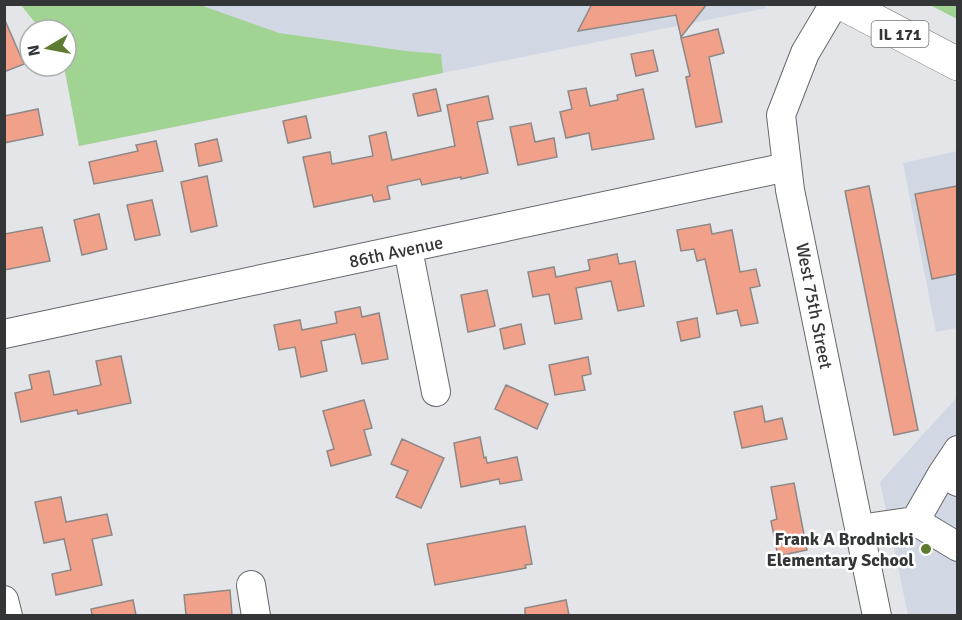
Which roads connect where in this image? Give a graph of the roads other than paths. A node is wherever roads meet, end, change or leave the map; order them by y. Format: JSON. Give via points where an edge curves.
{"nodes":[{"id":1,"x":834,"y":4,"type":"edge"},
{"id":2,"x":843,"y":4,"type":"edge"},
{"id":3,"x":957,"y":64,"type":"edge"},
{"id":4,"x":788,"y":167,"type":"junction"},
{"id":5,"x":408,"y":249,"type":"junction"},
{"id":6,"x":4,"y":334,"type":"edge"},
{"id":7,"x":436,"y":392,"type":"dead end"},
{"id":8,"x":957,"y":450,"type":"edge"},
{"id":9,"x":950,"y":478,"type":"edge"},
{"id":10,"x":915,"y":521,"type":"junction"},
{"id":11,"x":859,"y":529,"type":"junction"},
{"id":12,"x":957,"y":547,"type":"edge"},
{"id":13,"x":251,"y":585,"type":"dead end"},
{"id":14,"x":4,"y":600,"type":"edge"},
{"id":15,"x":8,"y":615,"type":"edge"},
{"id":16,"x":256,"y":615,"type":"edge"},
{"id":17,"x":877,"y":615,"type":"edge"}],
"edges":[{"from":1,"to":4,"type":"street","name":"West 75th Street","via":[[806,52],[781,115]]},
{"from":2,"to":3,"type":"main road","number":"IL 171"},
{"from":4,"to":5,"type":"street","name":"86th Avenue"},
{"from":4,"to":11,"type":"street","name":"West 75th Street"},
{"from":5,"to":6,"type":"street","name":"86th Avenue"},
{"from":5,"to":7,"type":"street"},
{"from":8,"to":9,"type":"street"},
{"from":9,"to":10,"type":"street"},
{"from":10,"to":11,"type":"street"},
{"from":10,"to":12,"type":"street"},
{"from":11,"to":17,"type":"street","name":"West 75th Street"},
{"from":13,"to":16,"type":"street"},
{"from":14,"to":15,"type":"street"}]}
